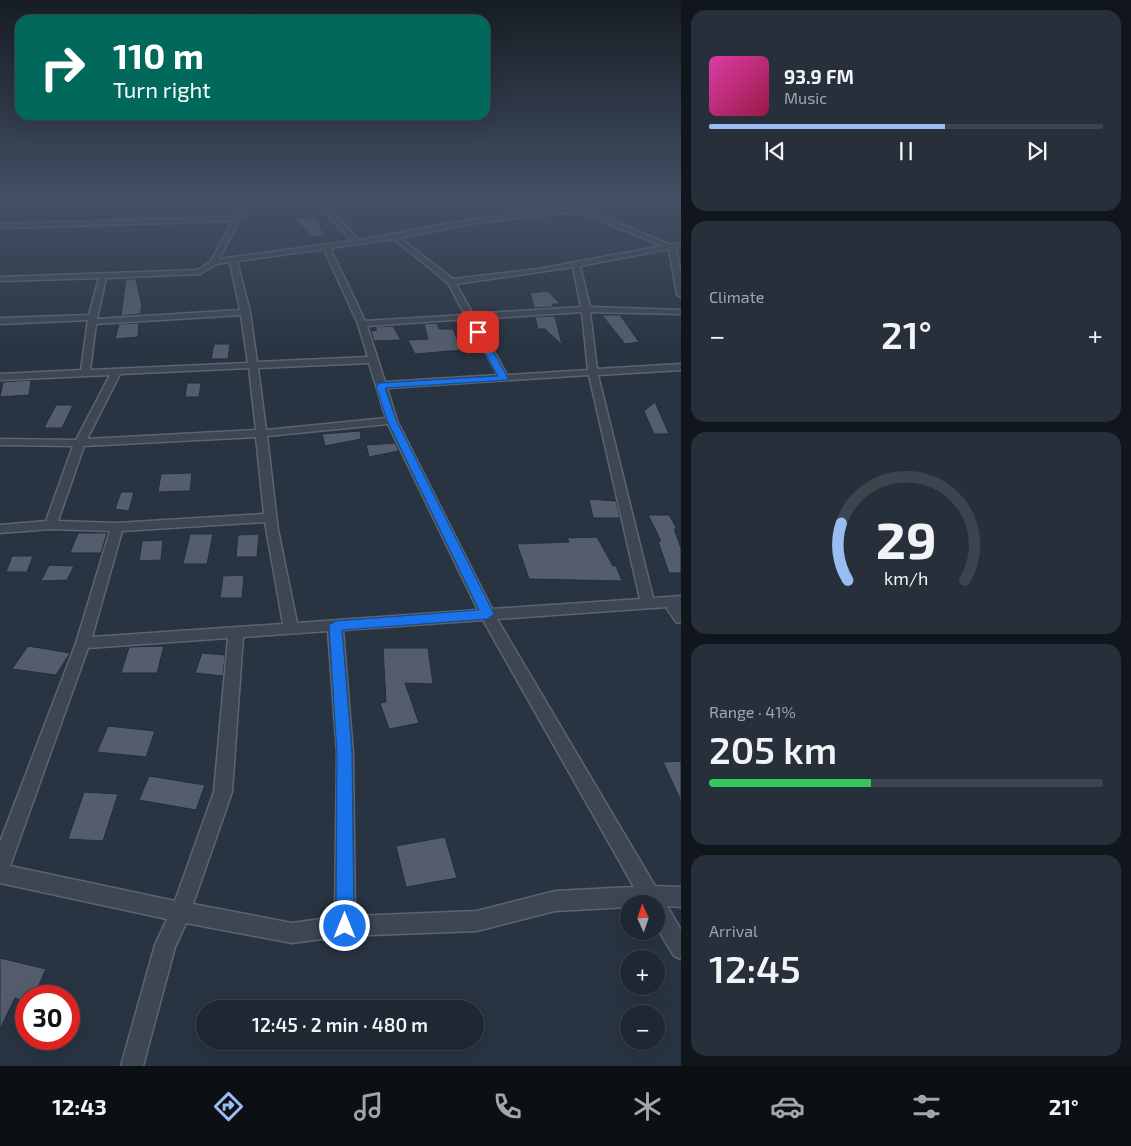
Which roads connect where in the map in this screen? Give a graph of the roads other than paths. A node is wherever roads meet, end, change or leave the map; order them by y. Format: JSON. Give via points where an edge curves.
{"nodes":[{"id":1,"x":219,"y":251,"type":"edge"},
{"id":2,"x":292,"y":251,"type":"edge"},
{"id":3,"x":328,"y":251,"type":"edge"},
{"id":4,"x":414,"y":251,"type":"edge"},
{"id":5,"x":656,"y":251,"type":"edge"},
{"id":6,"x":673,"y":251,"type":"edge"},
{"id":7,"x":233,"y":259,"type":"junction"},
{"id":8,"x":214,"y":262,"type":"junction"},
{"id":9,"x":576,"y":264,"type":"junction"},
{"id":10,"x":102,"y":276,"type":"junction"},
{"id":11,"x":0,"y":279,"type":"edge"},
{"id":12,"x":451,"y":282,"type":"junction"},
{"id":13,"x":681,"y":295,"type":"edge"},
{"id":14,"x":586,"y":309,"type":"junction"},
{"id":15,"x":246,"y":312,"type":"junction"},
{"id":16,"x":681,"y":312,"type":"edge"},
{"id":17,"x":470,"y":316,"type":"junction"},
{"id":18,"x":93,"y":320,"type":"junction"},
{"id":19,"x":0,"y":321,"type":"edge"},
{"id":20,"x":362,"y":324,"type":"junction"},
{"id":21,"x":372,"y":360,"type":"junction"},
{"id":22,"x":253,"y":367,"type":"junction"},
{"id":23,"x":681,"y":367,"type":"edge"},
{"id":24,"x":116,"y":373,"type":"junction"},
{"id":25,"x":593,"y":373,"type":"junction"},
{"id":26,"x":85,"y":374,"type":"junction"},
{"id":27,"x":0,"y":376,"type":"edge"},
{"id":28,"x":504,"y":378,"type":"junction"},
{"id":29,"x":380,"y":386,"type":"junction"},
{"id":30,"x":392,"y":420,"type":"junction"},
{"id":31,"x":262,"y":433,"type":"junction"},
{"id":32,"x":0,"y":442,"type":"edge"},
{"id":33,"x":80,"y":443,"type":"junction"},
{"id":34,"x":270,"y":518,"type":"junction"},
{"id":35,"x":51,"y":524,"type":"junction"},
{"id":36,"x":117,"y":528,"type":"junction"},
{"id":37,"x":0,"y":529,"type":"edge"},
{"id":38,"x":676,"y":602,"type":"edge"},
{"id":39,"x":648,"y":604,"type":"junction"},
{"id":40,"x":487,"y":614,"type":"junction"},
{"id":41,"x":681,"y":618,"type":"edge"},
{"id":42,"x":336,"y":625,"type":"junction"},
{"id":43,"x":291,"y":628,"type":"junction"},
{"id":44,"x":236,"y":632,"type":"junction"},
{"id":45,"x":83,"y":643,"type":"junction"},
{"id":46,"x":0,"y":866,"type":"edge"},
{"id":47,"x":0,"y":874,"type":"edge"},
{"id":48,"x":650,"y":895,"type":"edge"},
{"id":49,"x":681,"y":897,"type":"edge"},
{"id":50,"x":665,"y":900,"type":"edge"},
{"id":51,"x":620,"y":902,"type":"edge"},
{"id":52,"x":181,"y":911,"type":"junction"},
{"id":53,"x":665,"y":921,"type":"edge"},
{"id":54,"x":345,"y":926,"type":"junction"},
{"id":55,"x":681,"y":949,"type":"edge"},
{"id":56,"x":132,"y":1066,"type":"edge"}],
"edges":[{"from":1,"to":8,"type":"street"},
{"from":2,"to":7,"type":"street"},
{"from":3,"to":20,"type":"street"},
{"from":4,"to":12,"type":"street"},
{"from":5,"to":9,"type":"street"},
{"from":6,"to":13,"type":"street"},
{"from":7,"to":8,"type":"street"},
{"from":7,"to":15,"type":"street"},
{"from":8,"to":10,"type":"street","via":[[195,273]]},
{"from":9,"to":12,"type":"street"},
{"from":9,"to":14,"type":"street"},
{"from":10,"to":11,"type":"street"},
{"from":10,"to":18,"type":"street"},
{"from":12,"to":17,"type":"street"},
{"from":14,"to":16,"type":"street"},
{"from":14,"to":17,"type":"street"},
{"from":14,"to":25,"type":"street"},
{"from":15,"to":18,"type":"street"},
{"from":15,"to":22,"type":"street"},
{"from":17,"to":20,"type":"street"},
{"from":17,"to":28,"type":"street"},
{"from":18,"to":19,"type":"street"},
{"from":18,"to":26,"type":"street"},
{"from":20,"to":21,"type":"street"},
{"from":21,"to":22,"type":"street"},
{"from":21,"to":29,"type":"street"},
{"from":22,"to":24,"type":"street"},
{"from":22,"to":31,"type":"street"},
{"from":23,"to":25,"type":"street"},
{"from":24,"to":26,"type":"street"},
{"from":24,"to":33,"type":"street"},
{"from":25,"to":28,"type":"street"},
{"from":25,"to":39,"type":"street"},
{"from":26,"to":27,"type":"street"},
{"from":28,"to":29,"type":"street"},
{"from":29,"to":30,"type":"street"},
{"from":30,"to":31,"type":"street"},
{"from":30,"to":40,"type":"street"},
{"from":31,"to":33,"type":"street"},
{"from":31,"to":34,"type":"street"},
{"from":32,"to":33,"type":"street"},
{"from":33,"to":35,"type":"street"},
{"from":34,"to":36,"type":"street"},
{"from":34,"to":43,"type":"street"},
{"from":35,"to":36,"type":"street"},
{"from":35,"to":37,"type":"street"},
{"from":36,"to":45,"type":"street"},
{"from":38,"to":39,"type":"street"},
{"from":38,"to":41,"type":"street"},
{"from":39,"to":40,"type":"street"},
{"from":40,"to":42,"type":"street"},
{"from":40,"to":48,"type":"street"},
{"from":42,"to":43,"type":"street"},
{"from":42,"to":54,"type":"street","via":[[345,753]]},
{"from":43,"to":44,"type":"street"},
{"from":44,"to":45,"type":"street"},
{"from":44,"to":52,"type":"street","via":[[223,792]]},
{"from":45,"to":46,"type":"street"},
{"from":47,"to":52,"type":"street"},
{"from":49,"to":50,"type":"street"},
{"from":51,"to":54,"type":"street","via":[[555,901],[477,921]]},
{"from":52,"to":54,"type":"street","via":[[292,933]]},
{"from":52,"to":56,"type":"street","via":[[165,945]]},
{"from":53,"to":55,"type":"street"}]}
